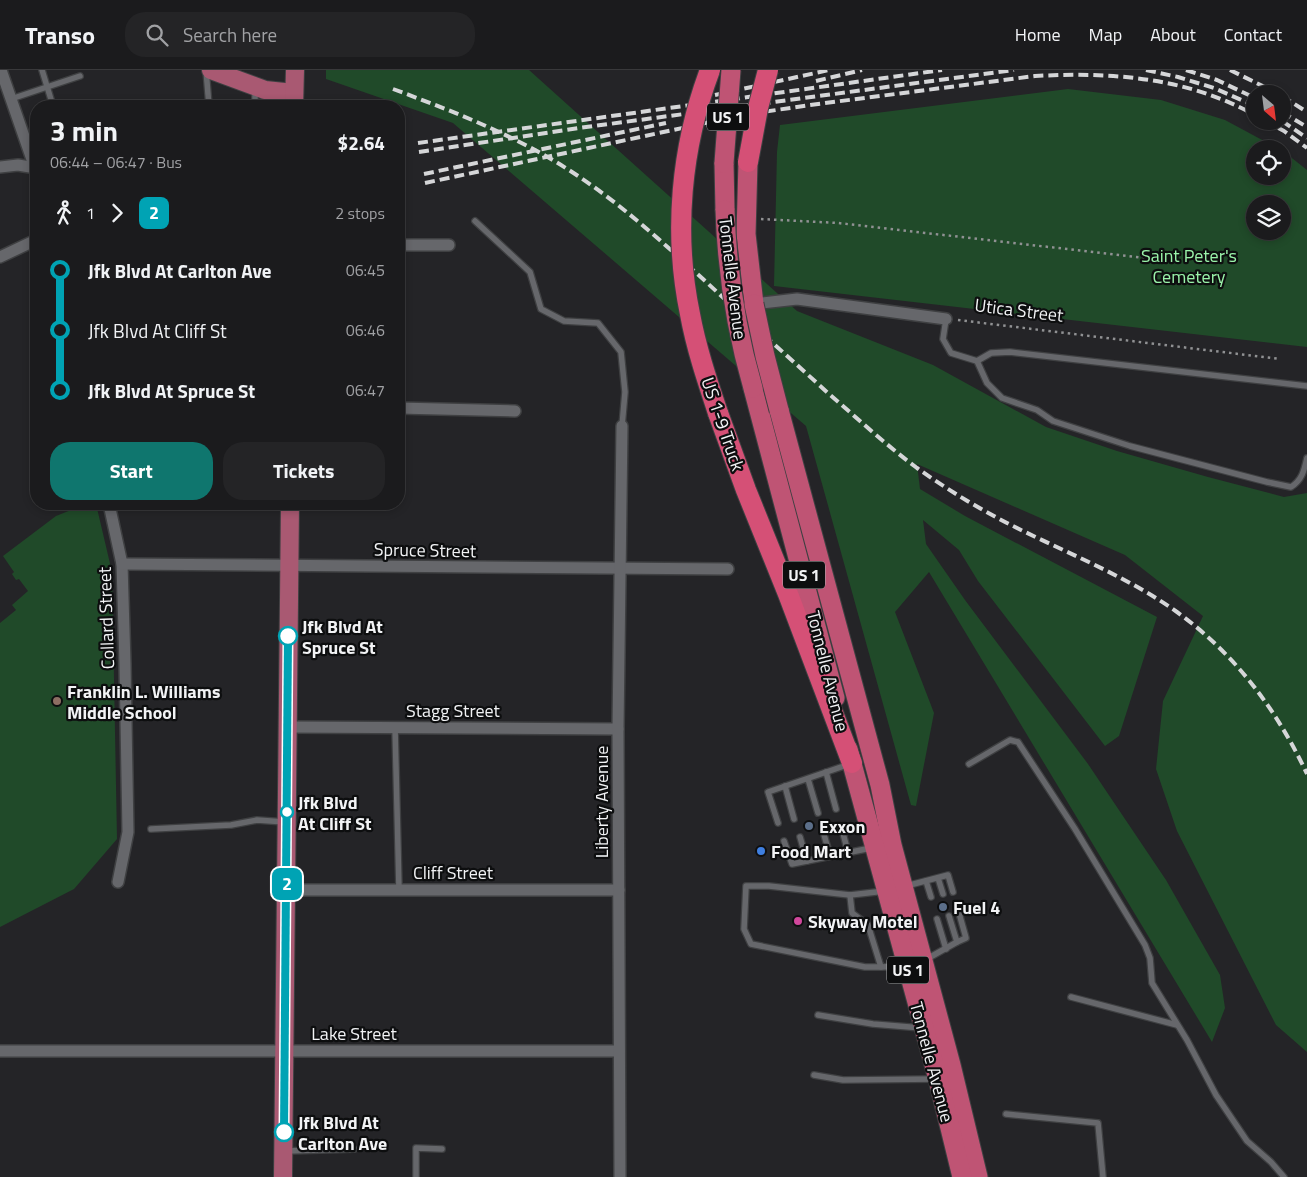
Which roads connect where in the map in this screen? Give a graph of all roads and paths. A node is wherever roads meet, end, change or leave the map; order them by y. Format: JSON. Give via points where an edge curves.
{"nodes":[{"id":1,"x":1,"y":70,"type":"edge"},
{"id":2,"x":42,"y":70,"type":"edge"},
{"id":3,"x":206,"y":70,"type":"edge"},
{"id":4,"x":211,"y":70,"type":"edge"},
{"id":5,"x":295,"y":70,"type":"edge"},
{"id":6,"x":710,"y":70,"type":"edge"},
{"id":7,"x":731,"y":70,"type":"edge"},
{"id":8,"x":758,"y":70,"type":"edge"},
{"id":9,"x":768,"y":70,"type":"edge"},
{"id":10,"x":80,"y":76,"type":"dead end"},
{"id":11,"x":255,"y":86,"type":"junction"},
{"id":12,"x":48,"y":87,"type":"junction"},
{"id":13,"x":11,"y":99,"type":"junction"},
{"id":14,"x":294,"y":99,"type":"edge"},
{"id":15,"x":52,"y":100,"type":"edge"},
{"id":16,"x":209,"y":100,"type":"edge"},
{"id":17,"x":255,"y":100,"type":"edge"},
{"id":18,"x":30,"y":152,"type":"edge"},
{"id":19,"x":748,"y":162,"type":"junction"},
{"id":20,"x":0,"y":167,"type":"edge"},
{"id":21,"x":30,"y":168,"type":"edge"},
{"id":22,"x":747,"y":219,"type":"junction"},
{"id":23,"x":476,"y":221,"type":"dead end"},
{"id":24,"x":30,"y":243,"type":"edge"},
{"id":25,"x":405,"y":245,"type":"edge"},
{"id":26,"x":449,"y":245,"type":"dead end"},
{"id":27,"x":0,"y":257,"type":"edge"},
{"id":28,"x":1172,"y":262,"type":"dead end"},
{"id":29,"x":754,"y":304,"type":"junction"},
{"id":30,"x":946,"y":318,"type":"junction"},
{"id":31,"x":1280,"y":359,"type":"dead end"},
{"id":32,"x":977,"y":362,"type":"junction"},
{"id":33,"x":1307,"y":386,"type":"edge"},
{"id":34,"x":405,"y":408,"type":"edge"},
{"id":35,"x":515,"y":412,"type":"dead end"},
{"id":36,"x":622,"y":426,"type":"joint"},
{"id":37,"x":1307,"y":458,"type":"edge"},
{"id":38,"x":111,"y":510,"type":"edge"},
{"id":39,"x":290,"y":510,"type":"edge"},
{"id":40,"x":122,"y":564,"type":"junction"},
{"id":41,"x":289,"y":566,"type":"junction"},
{"id":42,"x":621,"y":569,"type":"junction"},
{"id":43,"x":728,"y":569,"type":"dead end"},
{"id":44,"x":287,"y":727,"type":"junction"},
{"id":45,"x":395,"y":727,"type":"junction"},
{"id":46,"x":618,"y":729,"type":"junction"},
{"id":47,"x":852,"y":763,"type":"junction"},
{"id":48,"x":969,"y":764,"type":"dead end"},
{"id":49,"x":826,"y":772,"type":"junction"},
{"id":50,"x":808,"y":779,"type":"junction"},
{"id":51,"x":785,"y":786,"type":"junction"},
{"id":52,"x":836,"y":809,"type":"dead end"},
{"id":53,"x":818,"y":813,"type":"dead end"},
{"id":54,"x":794,"y":819,"type":"dead end"},
{"id":55,"x":287,"y":822,"type":"junction"},
{"id":56,"x":778,"y":823,"type":"dead end"},
{"id":57,"x":841,"y":826,"type":"dead end"},
{"id":58,"x":151,"y":828,"type":"dead end"},
{"id":59,"x":823,"y":831,"type":"dead end"},
{"id":60,"x":800,"y":837,"type":"dead end"},
{"id":61,"x":784,"y":841,"type":"dead end"},
{"id":62,"x":875,"y":847,"type":"junction"},
{"id":63,"x":848,"y":852,"type":"junction"},
{"id":64,"x":830,"y":856,"type":"junction"},
{"id":65,"x":807,"y":860,"type":"junction"},
{"id":66,"x":938,"y":878,"type":"junction"},
{"id":67,"x":926,"y":881,"type":"junction"},
{"id":68,"x":118,"y":882,"type":"dead end"},
{"id":69,"x":895,"y":889,"type":"junction"},
{"id":70,"x":287,"y":890,"type":"junction"},
{"id":71,"x":399,"y":890,"type":"junction"},
{"id":72,"x":619,"y":890,"type":"junction"},
{"id":73,"x":953,"y":892,"type":"dead end"},
{"id":74,"x":943,"y":894,"type":"dead end"},
{"id":75,"x":850,"y":895,"type":"junction"},
{"id":76,"x":931,"y":898,"type":"dead end"},
{"id":77,"x":959,"y":913,"type":"dead end"},
{"id":78,"x":949,"y":916,"type":"dead end"},
{"id":79,"x":937,"y":919,"type":"dead end"},
{"id":80,"x":957,"y":942,"type":"junction"},
{"id":81,"x":946,"y":949,"type":"junction"},
{"id":82,"x":915,"y":963,"type":"junction"},
{"id":83,"x":881,"y":967,"type":"junction"},
{"id":84,"x":1071,"y":997,"type":"dead end"},
{"id":85,"x":818,"y":1016,"type":"dead end"},
{"id":86,"x":1177,"y":1025,"type":"junction"},
{"id":87,"x":924,"y":1028,"type":"junction"},
{"id":88,"x":285,"y":1050,"type":"junction"},
{"id":89,"x":0,"y":1051,"type":"edge"},
{"id":90,"x":619,"y":1051,"type":"junction"},
{"id":91,"x":814,"y":1075,"type":"dead end"},
{"id":92,"x":938,"y":1079,"type":"junction"},
{"id":93,"x":1006,"y":1114,"type":"dead end"},
{"id":94,"x":354,"y":1149,"type":"dead end"},
{"id":95,"x":442,"y":1149,"type":"dead end"},
{"id":96,"x":284,"y":1151,"type":"junction"},
{"id":97,"x":283,"y":1177,"type":"edge"},
{"id":98,"x":416,"y":1177,"type":"edge"},
{"id":99,"x":620,"y":1177,"type":"edge"},
{"id":100,"x":962,"y":1177,"type":"edge"},
{"id":101,"x":978,"y":1177,"type":"edge"},
{"id":102,"x":1103,"y":1177,"type":"edge"},
{"id":103,"x":1284,"y":1177,"type":"edge"}],
"edges":[{"from":1,"to":13,"type":"street"},
{"from":2,"to":12,"type":"lane"},
{"from":3,"to":16,"type":"lane"},
{"from":4,"to":11,"type":"main road"},
{"from":5,"to":14,"type":"main road"},
{"from":6,"to":47,"type":"highway","name":"US 1-9 Truck","bridge":true,"via":[[699,100],[683,191],[682,249],[690,313],[703,366],[746,490]]},
{"from":7,"to":47,"type":"highway","name":"Tonnelle Avenue","number":"US 1","bridge":true,"via":[[724,210],[732,295],[742,349]]},
{"from":8,"to":19,"type":"highway","name":"Tonnelle Avenue","number":"US 1","bridge":true},
{"from":9,"to":19,"type":"highway","bridge":true},
{"from":10,"to":12,"type":"lane"},
{"from":11,"to":14,"type":"main road"},
{"from":11,"to":17,"type":"lane"},
{"from":12,"to":13,"type":"lane"},
{"from":12,"to":15,"type":"lane"},
{"from":13,"to":18,"type":"street"},
{"from":19,"to":22,"type":"highway","name":"Tonnelle Avenue","number":"US 1"},
{"from":20,"to":21,"type":"street"},
{"from":22,"to":28,"type":"path","via":[[838,224]]},
{"from":22,"to":29,"type":"highway","name":"Tonnelle Avenue","number":"US 1"},
{"from":23,"to":36,"type":"lane","via":[[530,272],[542,309],[564,321],[598,323],[621,352],[625,392]]},
{"from":24,"to":27,"type":"street"},
{"from":25,"to":26,"type":"street"},
{"from":29,"to":30,"type":"street","via":[[797,299]]},
{"from":29,"to":69,"type":"highway","name":"Tonnelle Avenue","number":"US 1","bridge":true,"via":[[766,364],[880,785],[892,844]]},
{"from":30,"to":31,"type":"path","name":"Utica Street"},
{"from":30,"to":32,"type":"lane","via":[[943,339],[951,353]]},
{"from":32,"to":33,"type":"lane","via":[[991,353],[1010,352]]},
{"from":32,"to":37,"type":"lane","via":[[987,384],[1002,398],[1037,410],[1053,421],[1130,446],[1291,487],[1302,476]]},
{"from":34,"to":35,"type":"street"},
{"from":36,"to":42,"type":"street","name":"Liberty Avenue"},
{"from":38,"to":40,"type":"street","name":"Collard Street"},
{"from":39,"to":41,"type":"main road"},
{"from":40,"to":41,"type":"street","name":"Spruce Street"},
{"from":40,"to":68,"type":"street","name":"Collard Street","via":[[128,832]]},
{"from":41,"to":42,"type":"street","name":"Spruce Street"},
{"from":41,"to":44,"type":"main road"},
{"from":42,"to":43,"type":"street","name":"Spruce Street"},
{"from":42,"to":46,"type":"street","name":"Liberty Avenue"},
{"from":44,"to":45,"type":"street","name":"Stagg Street"},
{"from":44,"to":55,"type":"main road"},
{"from":45,"to":46,"type":"street","name":"Stagg Street"},
{"from":45,"to":71,"type":"lane"},
{"from":46,"to":72,"type":"street","name":"Liberty Avenue"},
{"from":47,"to":49,"type":"lane"},
{"from":47,"to":62,"type":"highway","name":"Tonnelle Avenue","number":"US 1"},
{"from":48,"to":86,"type":"lane","via":[[1010,740],[1018,742],[1144,945],[1150,958],[1152,983]]},
{"from":49,"to":50,"type":"lane"},
{"from":49,"to":52,"type":"lane"},
{"from":50,"to":51,"type":"lane"},
{"from":50,"to":53,"type":"lane"},
{"from":51,"to":54,"type":"lane"},
{"from":51,"to":56,"type":"lane","via":[[768,792]]},
{"from":55,"to":58,"type":"lane","via":[[257,820],[231,825]]},
{"from":55,"to":70,"type":"main road"},
{"from":57,"to":63,"type":"lane"},
{"from":59,"to":64,"type":"lane"},
{"from":60,"to":65,"type":"lane"},
{"from":61,"to":65,"type":"lane","via":[[792,864]]},
{"from":62,"to":63,"type":"lane"},
{"from":62,"to":69,"type":"highway","name":"Tonnelle Avenue","number":"US 1"},
{"from":63,"to":64,"type":"lane"},
{"from":64,"to":65,"type":"lane"},
{"from":66,"to":67,"type":"lane"},
{"from":66,"to":73,"type":"lane","via":[[948,875]]},
{"from":66,"to":74,"type":"lane"},
{"from":67,"to":69,"type":"lane"},
{"from":67,"to":76,"type":"lane"},
{"from":69,"to":75,"type":"lane"},
{"from":69,"to":82,"type":"highway","name":"Tonnelle Avenue","number":"US 1"},
{"from":70,"to":71,"type":"street","name":"Cliff Street"},
{"from":70,"to":88,"type":"main road"},
{"from":71,"to":72,"type":"street","name":"Cliff Street"},
{"from":72,"to":90,"type":"street","name":"Liberty Avenue"},
{"from":75,"to":83,"type":"lane","via":[[852,913],[868,925]]},
{"from":75,"to":83,"type":"lane","via":[[746,886],[744,929],[752,944],[865,967]]},
{"from":77,"to":80,"type":"lane","via":[[966,938]]},
{"from":78,"to":80,"type":"lane"},
{"from":79,"to":81,"type":"lane"},
{"from":80,"to":81,"type":"lane"},
{"from":81,"to":82,"type":"lane"},
{"from":82,"to":83,"type":"lane"},
{"from":82,"to":87,"type":"highway","name":"Tonnelle Avenue","number":"US 1"},
{"from":82,"to":101,"type":"highway","name":"Tonnelle Avenue","number":"US 1","via":[[951,1065]]},
{"from":84,"to":86,"type":"lane"},
{"from":85,"to":87,"type":"lane"},
{"from":86,"to":103,"type":"lane","via":[[1216,1095],[1247,1141]]},
{"from":87,"to":92,"type":"highway","name":"Tonnelle Avenue","number":"US 1"},
{"from":88,"to":89,"type":"street","name":"Lake Street"},
{"from":88,"to":90,"type":"street","name":"Lake Street"},
{"from":88,"to":96,"type":"main road"},
{"from":90,"to":99,"type":"street","name":"Liberty Avenue"},
{"from":91,"to":92,"type":"lane","via":[[843,1080]]},
{"from":92,"to":100,"type":"highway","name":"Tonnelle Avenue","number":"US 1"},
{"from":93,"to":102,"type":"lane","via":[[1098,1123]]},
{"from":94,"to":96,"type":"lane"},
{"from":95,"to":98,"type":"lane","via":[[416,1148]]},
{"from":96,"to":97,"type":"main road"}]}
